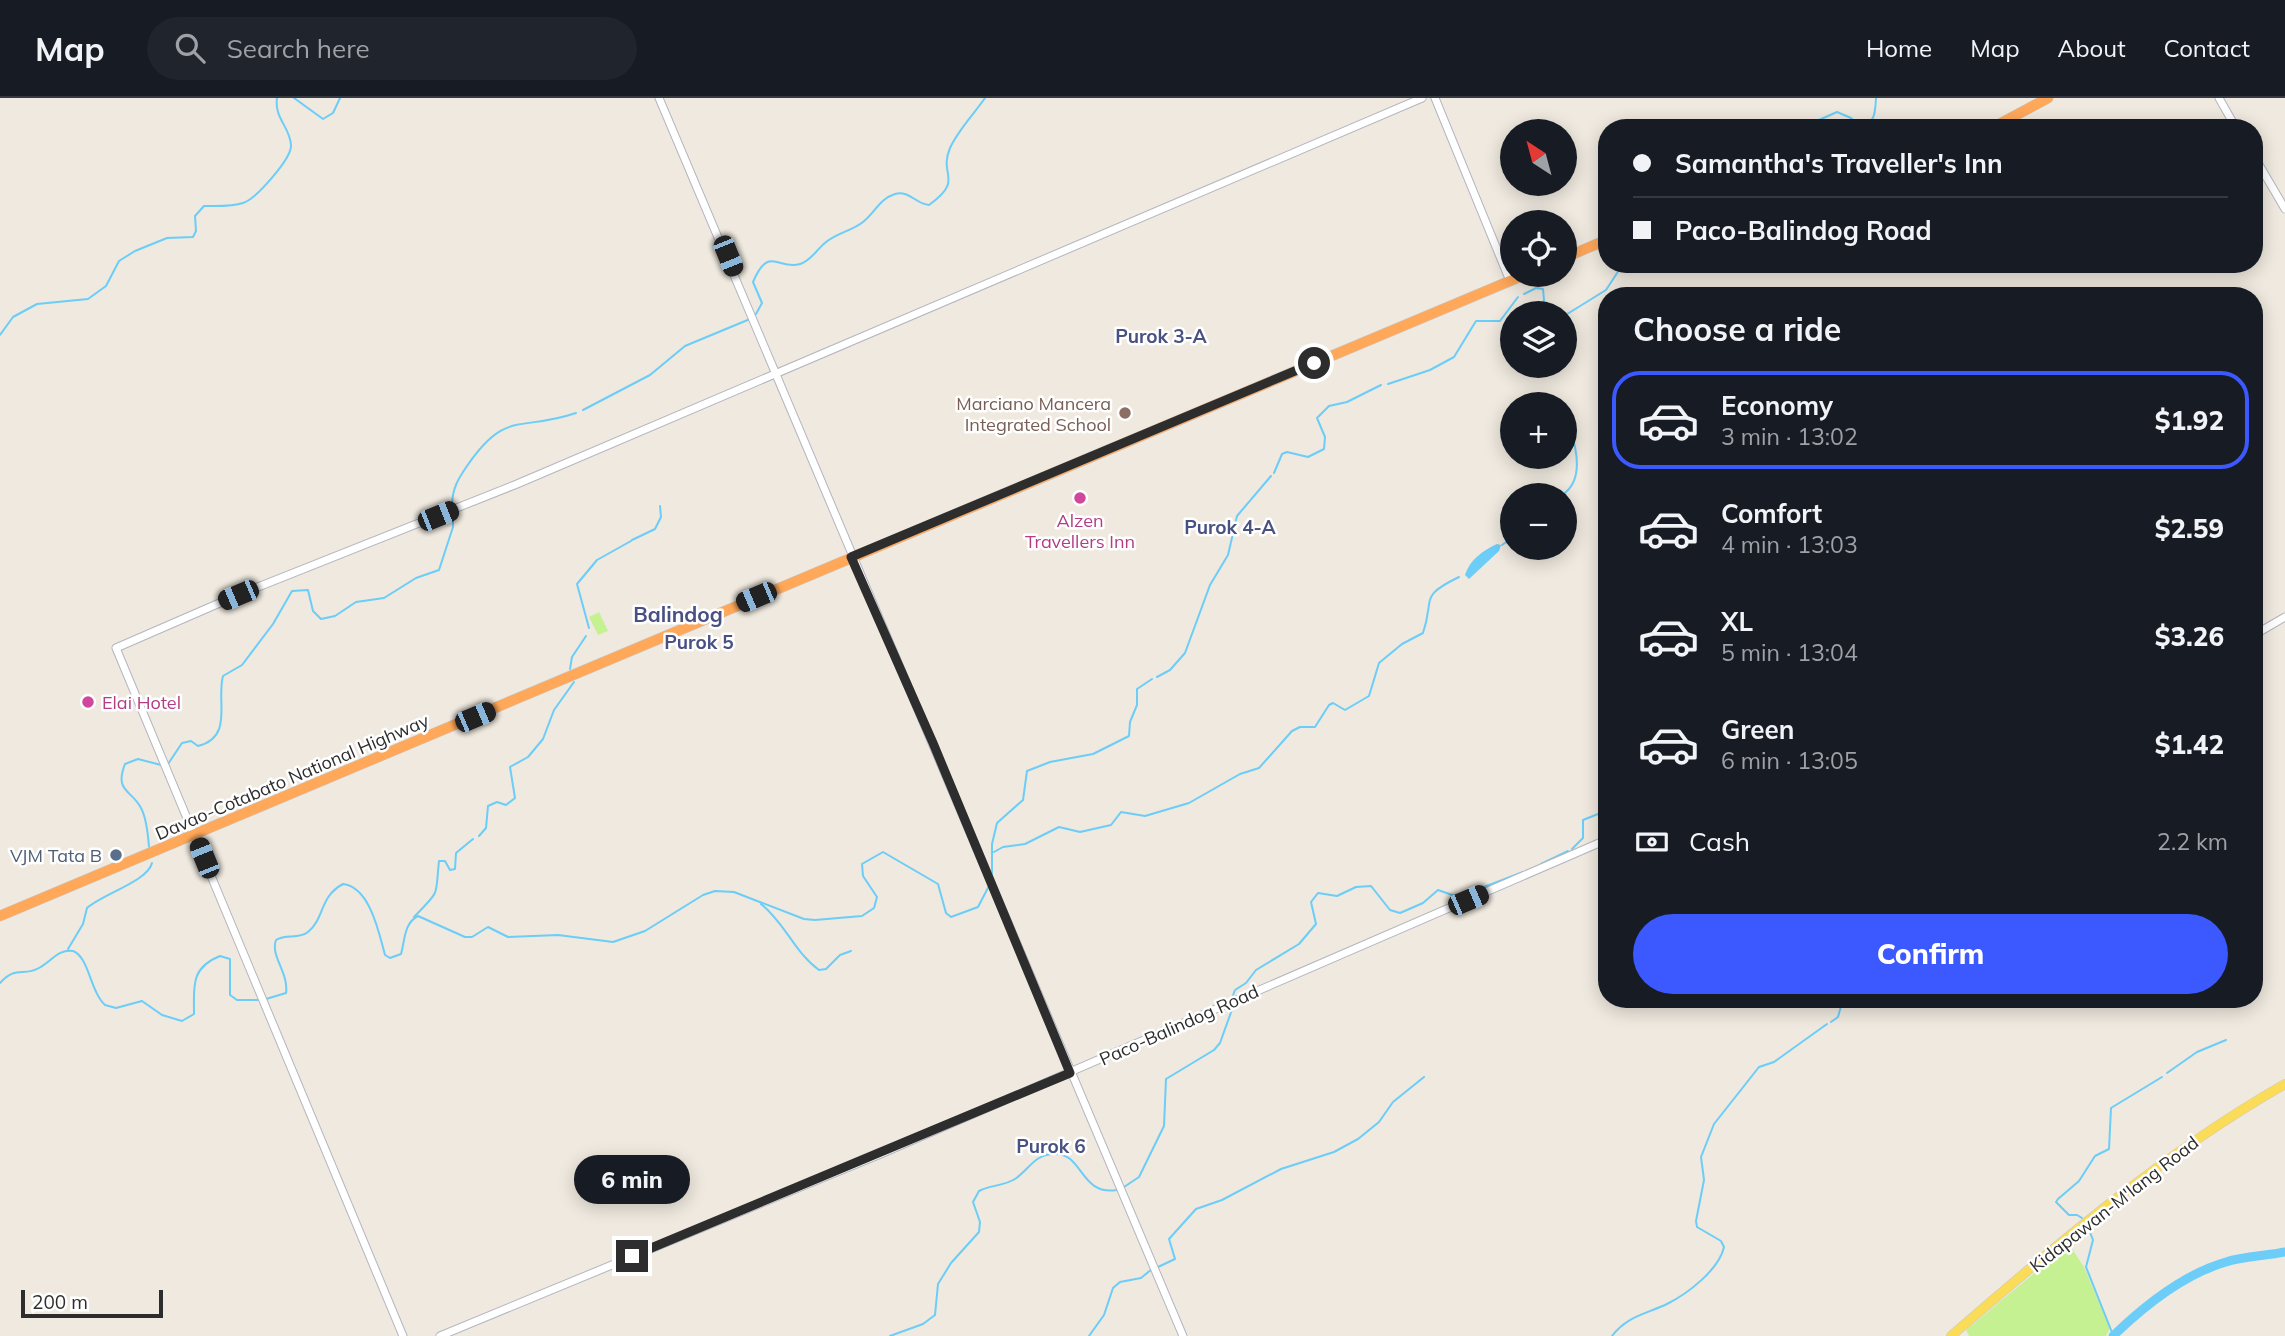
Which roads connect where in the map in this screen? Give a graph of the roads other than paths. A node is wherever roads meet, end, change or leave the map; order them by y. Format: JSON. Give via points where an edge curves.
{"nodes":[{"id":1,"x":659,"y":98,"type":"edge"},
{"id":2,"x":1422,"y":98,"type":"edge"},
{"id":3,"x":1435,"y":98,"type":"edge"},
{"id":4,"x":2048,"y":98,"type":"edge"},
{"id":5,"x":2219,"y":98,"type":"edge"},
{"id":6,"x":2009,"y":119,"type":"edge"},
{"id":7,"x":2231,"y":119,"type":"edge"},
{"id":8,"x":2263,"y":171,"type":"edge"},
{"id":9,"x":2285,"y":209,"type":"edge"},
{"id":10,"x":1598,"y":243,"type":"edge"},
{"id":11,"x":1577,"y":252,"type":"edge"},
{"id":12,"x":1500,"y":257,"type":"edge"},
{"id":13,"x":1500,"y":285,"type":"edge"},
{"id":14,"x":775,"y":373,"type":"junction"},
{"id":15,"x":851,"y":557,"type":"junction"},
{"id":16,"x":2285,"y":617,"type":"edge"},
{"id":17,"x":2263,"y":630,"type":"edge"},
{"id":18,"x":194,"y":835,"type":"junction"},
{"id":19,"x":1598,"y":843,"type":"edge"},
{"id":20,"x":0,"y":916,"type":"edge"},
{"id":21,"x":1070,"y":1073,"type":"junction"},
{"id":22,"x":2285,"y":1084,"type":"edge"},
{"id":23,"x":403,"y":1336,"type":"edge"},
{"id":24,"x":440,"y":1336,"type":"edge"},
{"id":25,"x":1184,"y":1336,"type":"edge"},
{"id":26,"x":1951,"y":1336,"type":"edge"}],
"edges":[{"from":1,"to":14,"type":"street"},
{"from":2,"to":14,"type":"street"},
{"from":3,"to":12,"type":"street"},
{"from":4,"to":6,"type":"highway"},
{"from":5,"to":7,"type":"street"},
{"from":8,"to":9,"type":"street"},
{"from":10,"to":11,"type":"highway"},
{"from":13,"to":15,"type":"highway","name":"Davao-Cotabato National Highway"},
{"from":14,"to":15,"type":"street"},
{"from":14,"to":18,"type":"street","via":[[116,648]]},
{"from":15,"to":18,"type":"highway","name":"Davao-Cotabato National Highway"},
{"from":15,"to":21,"type":"street"},
{"from":16,"to":17,"type":"street"},
{"from":18,"to":20,"type":"highway","name":"Davao-Cotabato National Highway"},
{"from":18,"to":23,"type":"street"},
{"from":19,"to":21,"type":"street","name":"Paco-Balindog Road"},
{"from":21,"to":24,"type":"street","name":"Paco-Balindog Road"},
{"from":21,"to":25,"type":"street"},
{"from":22,"to":26,"type":"main road","name":"Kidapawan-M'lang Road","via":[[2131,1187]]}]}
